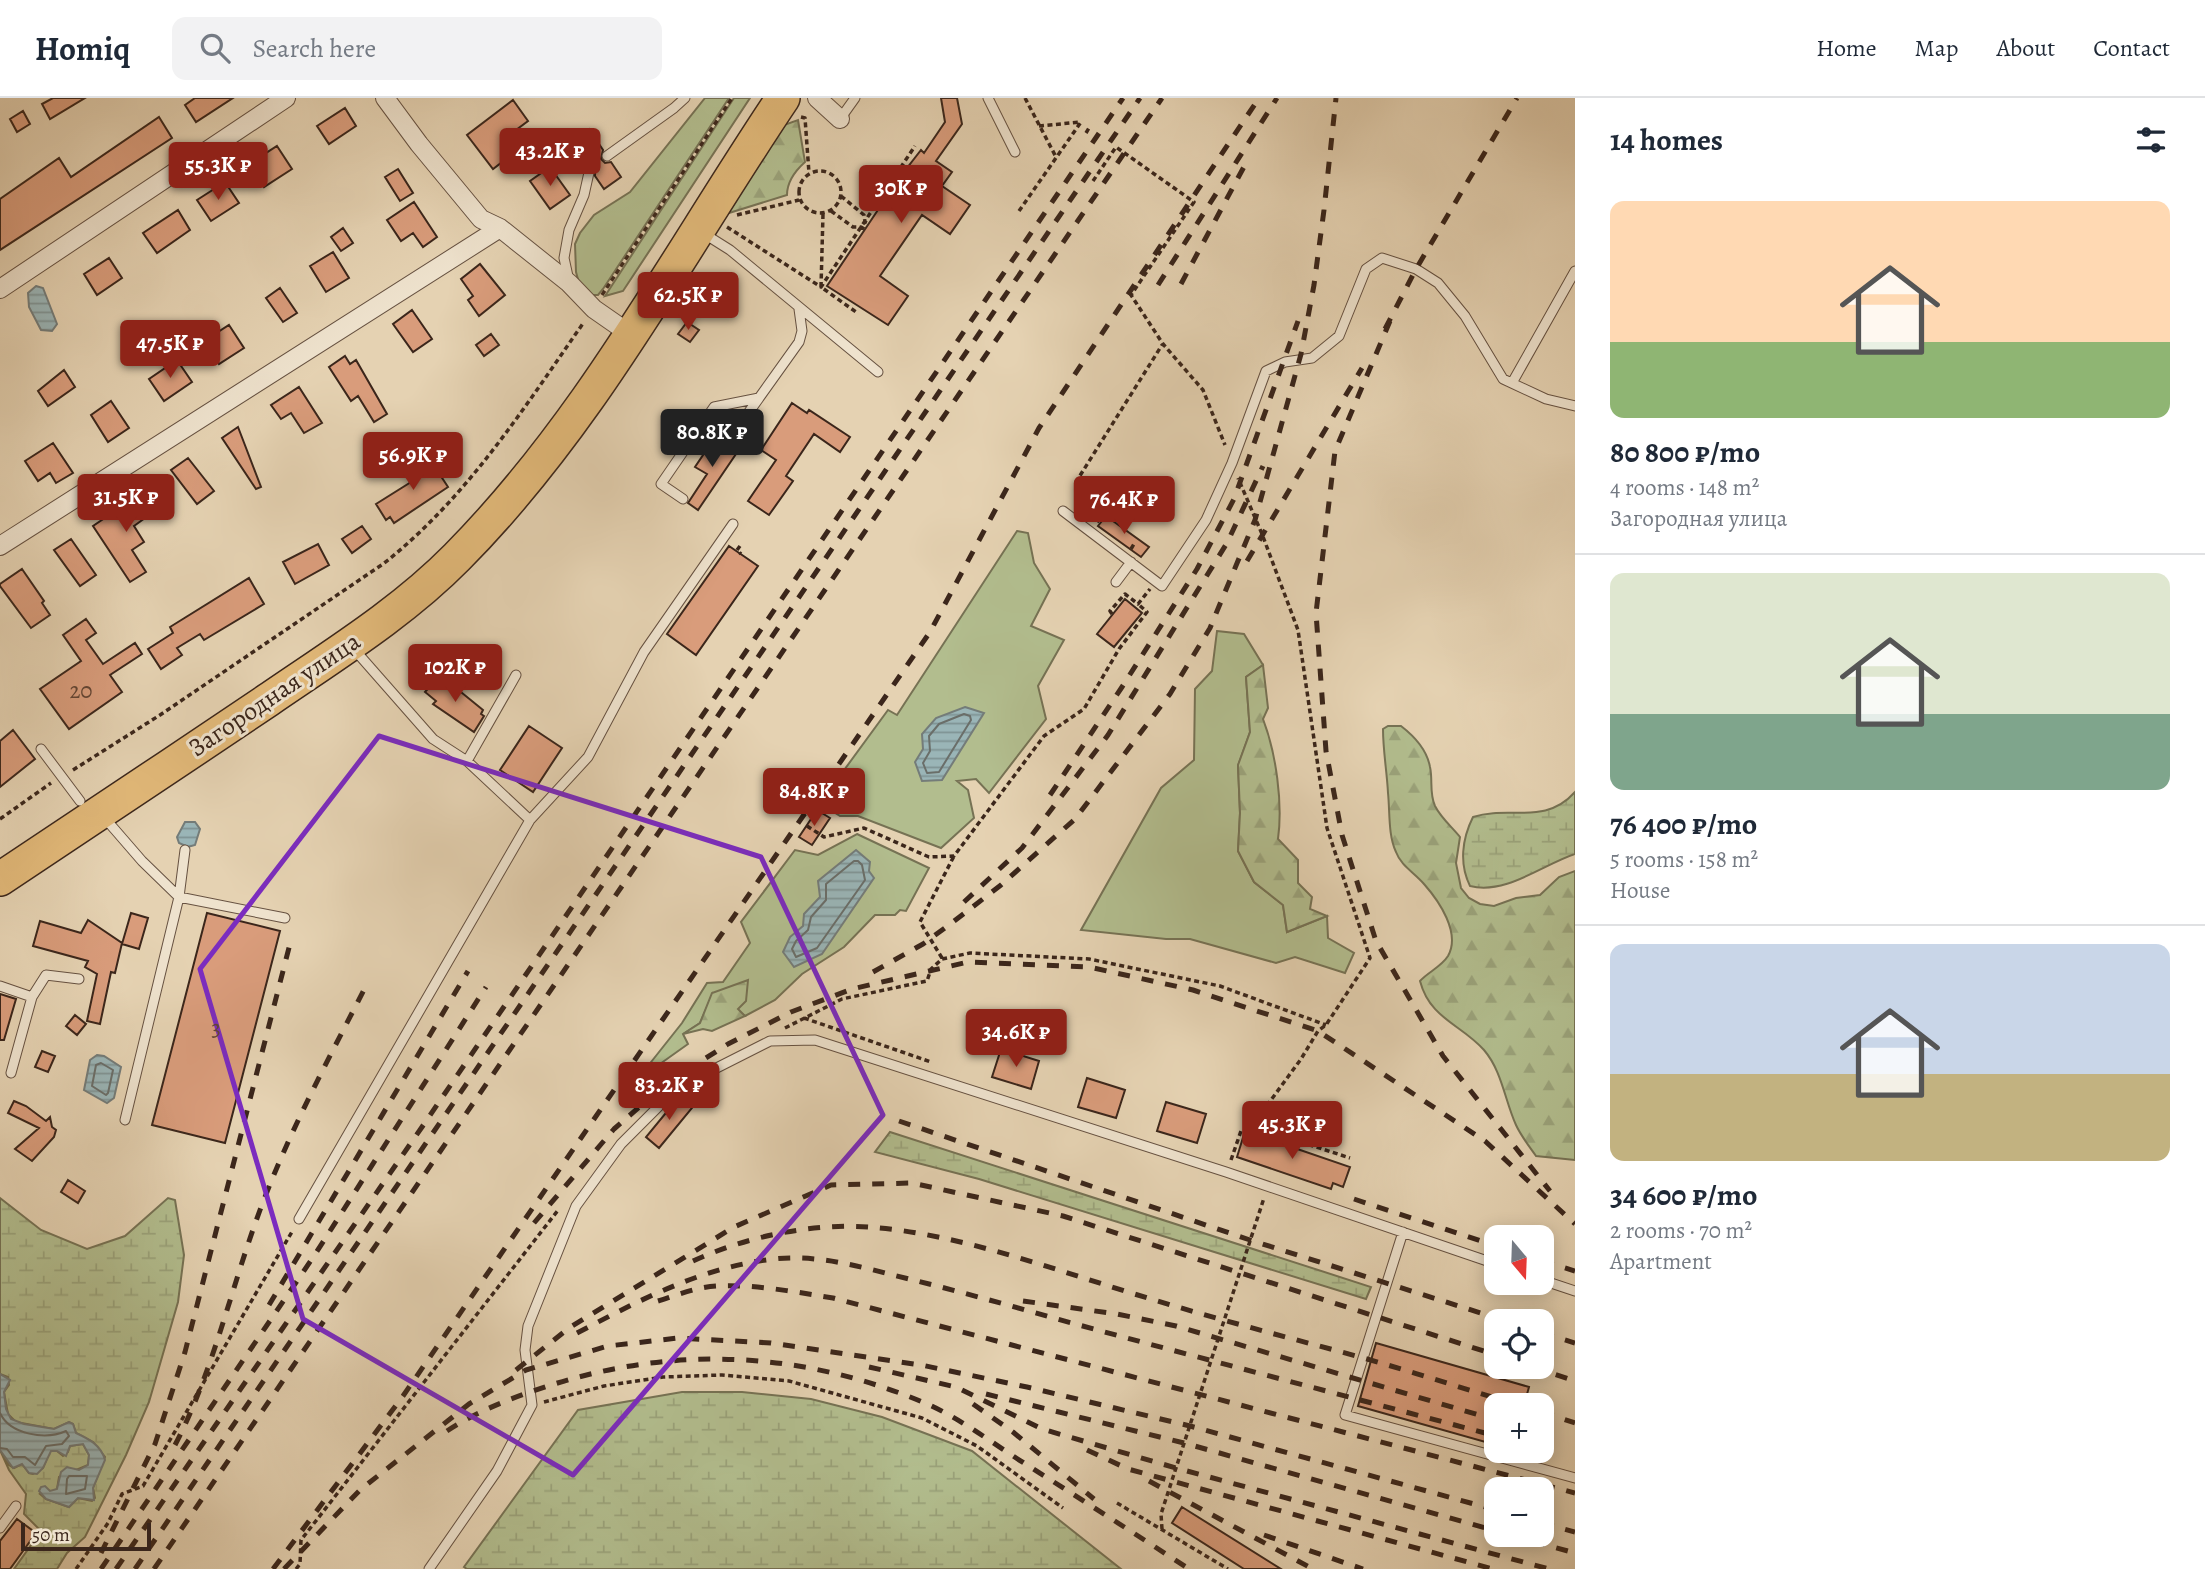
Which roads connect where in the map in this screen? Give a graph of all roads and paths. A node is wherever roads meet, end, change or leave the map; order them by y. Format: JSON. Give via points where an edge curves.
{"nodes":[{"id":1,"x":286,"y":98,"type":"edge"},
{"id":2,"x":385,"y":98,"type":"edge"},
{"id":3,"x":685,"y":98,"type":"edge"},
{"id":4,"x":732,"y":98,"type":"edge"},
{"id":5,"x":765,"y":98,"type":"edge"},
{"id":6,"x":817,"y":98,"type":"edge"},
{"id":7,"x":855,"y":98,"type":"edge"},
{"id":8,"x":988,"y":98,"type":"edge"},
{"id":9,"x":1025,"y":98,"type":"edge"},
{"id":10,"x":788,"y":107,"type":"edge"},
{"id":11,"x":840,"y":119,"type":"joint"},
{"id":12,"x":1039,"y":126,"type":"junction"},
{"id":13,"x":1090,"y":128,"type":"dead end"},
{"id":14,"x":1086,"y":133,"type":"dead end"},
{"id":15,"x":915,"y":146,"type":"dead end"},
{"id":16,"x":1016,"y":152,"type":"dead end"},
{"id":17,"x":607,"y":156,"type":"dead end"},
{"id":18,"x":1056,"y":157,"type":"junction"},
{"id":19,"x":590,"y":167,"type":"dead end"},
{"id":20,"x":809,"y":173,"type":"junction"},
{"id":21,"x":1093,"y":181,"type":"dead end"},
{"id":22,"x":841,"y":196,"type":"junction"},
{"id":23,"x":799,"y":200,"type":"junction"},
{"id":24,"x":831,"y":211,"type":"junction"},
{"id":25,"x":1018,"y":211,"type":"dead end"},
{"id":26,"x":823,"y":214,"type":"junction"},
{"id":27,"x":867,"y":223,"type":"junction"},
{"id":28,"x":500,"y":229,"type":"junction"},
{"id":29,"x":863,"y":229,"type":"junction"},
{"id":30,"x":711,"y":231,"type":"junction"},
{"id":31,"x":1575,"y":271,"type":"edge"},
{"id":32,"x":569,"y":283,"type":"junction"},
{"id":33,"x":821,"y":287,"type":"junction"},
{"id":34,"x":0,"y":289,"type":"edge"},
{"id":35,"x":799,"y":309,"type":"junction"},
{"id":36,"x":856,"y":312,"type":"dead end"},
{"id":37,"x":605,"y":317,"type":"junction"},
{"id":38,"x":1163,"y":344,"type":"junction"},
{"id":39,"x":878,"y":372,"type":"dead end"},
{"id":40,"x":1512,"y":383,"type":"junction"},
{"id":41,"x":759,"y":398,"type":"junction"},
{"id":42,"x":1575,"y":406,"type":"edge"},
{"id":43,"x":736,"y":430,"type":"dead end"},
{"id":44,"x":1232,"y":463,"type":"junction"},
{"id":45,"x":683,"y":499,"type":"dead end"},
{"id":46,"x":1063,"y":511,"type":"dead end"},
{"id":47,"x":1102,"y":515,"type":"dead end"},
{"id":48,"x":733,"y":524,"type":"dead end"},
{"id":49,"x":740,"y":545,"type":"dead end"},
{"id":50,"x":0,"y":546,"type":"edge"},
{"id":51,"x":741,"y":554,"type":"dead end"},
{"id":52,"x":1131,"y":562,"type":"junction"},
{"id":53,"x":1116,"y":582,"type":"dead end"},
{"id":54,"x":1138,"y":604,"type":"dead end"},
{"id":55,"x":349,"y":644,"type":"junction"},
{"id":56,"x":516,"y":675,"type":"dead end"},
{"id":57,"x":41,"y":749,"type":"dead end"},
{"id":58,"x":467,"y":761,"type":"junction"},
{"id":59,"x":80,"y":797,"type":"junction"},
{"id":60,"x":0,"y":819,"type":"edge"},
{"id":61,"x":530,"y":820,"type":"junction"},
{"id":62,"x":807,"y":826,"type":"dead end"},
{"id":63,"x":185,"y":850,"type":"dead end"},
{"id":64,"x":0,"y":856,"type":"edge"},
{"id":65,"x":954,"y":856,"type":"junction"},
{"id":66,"x":0,"y":879,"type":"edge"},
{"id":67,"x":179,"y":897,"type":"junction"},
{"id":68,"x":285,"y":918,"type":"dead end"},
{"id":69,"x":942,"y":959,"type":"junction"},
{"id":70,"x":79,"y":979,"type":"dead end"},
{"id":71,"x":0,"y":986,"type":"edge"},
{"id":72,"x":32,"y":997,"type":"junction"},
{"id":73,"x":1326,"y":1025,"type":"junction"},
{"id":74,"x":775,"y":1032,"type":"dead end"},
{"id":75,"x":11,"y":1073,"type":"dead end"},
{"id":76,"x":125,"y":1120,"type":"dead end"},
{"id":77,"x":1252,"y":1126,"type":"junction"},
{"id":78,"x":1234,"y":1151,"type":"dead end"},
{"id":79,"x":1350,"y":1158,"type":"dead end"},
{"id":80,"x":1268,"y":1186,"type":"junction"},
{"id":81,"x":564,"y":1203,"type":"dead end"},
{"id":82,"x":299,"y":1219,"type":"joint"},
{"id":83,"x":1403,"y":1232,"type":"junction"},
{"id":84,"x":1484,"y":1260,"type":"edge"},
{"id":85,"x":1554,"y":1284,"type":"edge"},
{"id":86,"x":1575,"y":1292,"type":"edge"},
{"id":87,"x":532,"y":1405,"type":"junction"},
{"id":88,"x":1484,"y":1453,"type":"edge"},
{"id":89,"x":1521,"y":1463,"type":"edge"},
{"id":90,"x":1575,"y":1478,"type":"edge"},
{"id":91,"x":1117,"y":1503,"type":"dead end"},
{"id":92,"x":16,"y":1506,"type":"dead end"},
{"id":93,"x":1063,"y":1508,"type":"dead end"},
{"id":94,"x":0,"y":1528,"type":"edge"},
{"id":95,"x":1162,"y":1529,"type":"junction"},
{"id":96,"x":76,"y":1569,"type":"edge"},
{"id":97,"x":296,"y":1569,"type":"edge"},
{"id":98,"x":429,"y":1569,"type":"edge"},
{"id":99,"x":1228,"y":1569,"type":"edge"}],
"edges":[{"from":1,"to":34,"type":"street"},
{"from":2,"to":28,"type":"street","via":[[481,219]]},
{"from":3,"to":17,"type":"lane"},
{"from":4,"to":37,"type":"path"},
{"from":5,"to":37,"type":"highway","name":"Загородная улица"},
{"from":6,"to":11,"type":"street"},
{"from":7,"to":11,"type":"lane"},
{"from":8,"to":16,"type":"lane"},
{"from":9,"to":12,"type":"path"},
{"from":10,"to":20,"type":"path","via":[[805,118]]},
{"from":10,"to":30,"type":"highway","name":"Загородная улица"},
{"from":12,"to":18,"type":"path"},
{"from":12,"to":18,"type":"path","via":[[1081,122]]},
{"from":13,"to":14,"type":"path"},
{"from":15,"to":27,"type":"path"},
{"from":18,"to":25,"type":"path"},
{"from":19,"to":32,"type":"lane","via":[[569,230],[564,258]]},
{"from":20,"to":22,"type":"path","via":[[833,176]]},
{"from":20,"to":23,"type":"path","via":[[801,181]]},
{"from":21,"to":38,"type":"path","via":[[1116,147],[1194,202],[1131,295]]},
{"from":22,"to":24,"type":"path"},
{"from":22,"to":27,"type":"path"},
{"from":23,"to":26,"type":"path","via":[[807,209]]},
{"from":23,"to":30,"type":"path","via":[[732,216]]},
{"from":24,"to":26,"type":"path"},
{"from":24,"to":29,"type":"path"},
{"from":26,"to":33,"type":"path"},
{"from":27,"to":29,"type":"path"},
{"from":28,"to":32,"type":"street"},
{"from":28,"to":50,"type":"street"},
{"from":29,"to":33,"type":"path"},
{"from":30,"to":33,"type":"path"},
{"from":30,"to":35,"type":"lane"},
{"from":30,"to":55,"type":"highway","name":"Загородная улица","via":[[530,477],[456,559]]},
{"from":31,"to":40,"type":"lane"},
{"from":32,"to":37,"type":"street"},
{"from":33,"to":36,"type":"path"},
{"from":35,"to":39,"type":"lane"},
{"from":35,"to":41,"type":"lane","via":[[799,342]]},
{"from":37,"to":59,"type":"path","via":[[486,462],[406,546],[160,715]]},
{"from":37,"to":59,"type":"highway","name":"Загородная улица","via":[[521,461],[471,520],[418,570],[317,645]]},
{"from":38,"to":44,"type":"path","via":[[1203,390]]},
{"from":38,"to":47,"type":"path","via":[[1076,482]]},
{"from":40,"to":42,"type":"lane"},
{"from":40,"to":44,"type":"lane","via":[[1503,379],[1465,316],[1438,283],[1416,269],[1381,258],[1366,269],[1339,336],[1311,358],[1266,370]]},
{"from":41,"to":43,"type":"lane"},
{"from":41,"to":45,"type":"lane","via":[[714,407],[661,484]]},
{"from":44,"to":52,"type":"lane","via":[[1206,520],[1163,586]]},
{"from":44,"to":73,"type":"path","via":[[1298,630],[1327,828],[1370,958]]},
{"from":46,"to":52,"type":"lane"},
{"from":48,"to":61,"type":"lane","via":[[644,652],[588,757]]},
{"from":49,"to":51,"type":"path","via":[[737,550]]},
{"from":52,"to":53,"type":"lane"},
{"from":54,"to":65,"type":"path","via":[[1147,612],[1084,709],[1044,736]]},
{"from":55,"to":58,"type":"lane","via":[[433,739]]},
{"from":55,"to":59,"type":"highway","name":"Загородная улица"},
{"from":56,"to":58,"type":"lane"},
{"from":57,"to":59,"type":"lane"},
{"from":58,"to":61,"type":"lane"},
{"from":59,"to":60,"type":"path"},
{"from":59,"to":64,"type":"highway","name":"Загородная улица"},
{"from":59,"to":66,"type":"highway","name":"Загородная улица"},
{"from":59,"to":67,"type":"lane"},
{"from":61,"to":82,"type":"lane"},
{"from":62,"to":65,"type":"path","via":[[824,837],[864,828],[929,857]]},
{"from":63,"to":67,"type":"lane"},
{"from":65,"to":69,"type":"path","via":[[920,922]]},
{"from":67,"to":68,"type":"lane"},
{"from":67,"to":76,"type":"lane"},
{"from":69,"to":73,"type":"path","via":[[970,953],[1089,959],[1220,986]]},
{"from":69,"to":74,"type":"path","via":[[927,981],[842,999]]},
{"from":70,"to":72,"type":"lane","via":[[46,975]]},
{"from":71,"to":72,"type":"lane"},
{"from":72,"to":75,"type":"lane"},
{"from":73,"to":77,"type":"path"},
{"from":77,"to":78,"type":"path","via":[[1241,1131]]},
{"from":77,"to":79,"type":"path"},
{"from":80,"to":83,"type":"lane"},
{"from":80,"to":87,"type":"lane","via":[[816,1040],[771,1041],[677,1088],[621,1144],[576,1206],[528,1326],[525,1350]]},
{"from":80,"to":95,"type":"path","via":[[1161,1514]]},
{"from":81,"to":97,"type":"path","via":[[301,1540]]},
{"from":82,"to":96,"type":"path","via":[[143,1486],[122,1494]]},
{"from":83,"to":84,"type":"lane"},
{"from":83,"to":88,"type":"lane","via":[[1345,1415]]},
{"from":85,"to":86,"type":"lane"},
{"from":87,"to":93,"type":"path","via":[[604,1386],[663,1377],[722,1375],[789,1381],[922,1418],[976,1446]]},
{"from":87,"to":98,"type":"lane","via":[[497,1471]]},
{"from":89,"to":90,"type":"lane"},
{"from":91,"to":95,"type":"path"},
{"from":92,"to":94,"type":"lane"},
{"from":95,"to":99,"type":"path"}]}
